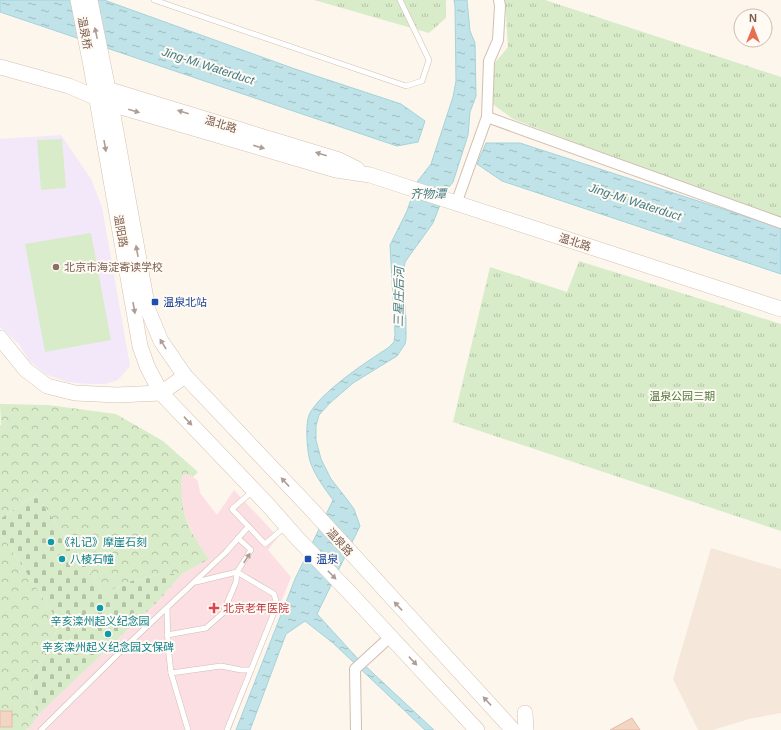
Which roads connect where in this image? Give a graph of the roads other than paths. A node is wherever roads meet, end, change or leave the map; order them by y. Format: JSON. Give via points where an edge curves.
{"nodes":[{"id":1,"x":78,"y":0,"type":"edge"},
{"id":2,"x":90,"y":0,"type":"edge"},
{"id":3,"x":154,"y":0,"type":"edge"},
{"id":4,"x":400,"y":0,"type":"edge"},
{"id":5,"x":499,"y":0,"type":"edge"},
{"id":6,"x":97,"y":66,"type":"junction"},
{"id":7,"x":0,"y":67,"type":"edge"},
{"id":8,"x":103,"y":95,"type":"junction"},
{"id":9,"x":487,"y":117,"type":"junction"},
{"id":10,"x":450,"y":202,"type":"junction"},
{"id":11,"x":781,"y":223,"type":"edge"},
{"id":12,"x":781,"y":308,"type":"edge"},
{"id":13,"x":0,"y":338,"type":"edge"},
{"id":14,"x":185,"y":376,"type":"junction"},
{"id":15,"x":161,"y":393,"type":"junction"},
{"id":16,"x":254,"y":490,"type":"junction"},
{"id":17,"x":286,"y":526,"type":"junction"},
{"id":18,"x":248,"y":527,"type":"junction"},
{"id":19,"x":238,"y":538,"type":"junction"},
{"id":20,"x":237,"y":572,"type":"junction"},
{"id":21,"x":195,"y":582,"type":"junction"},
{"id":22,"x":167,"y":609,"type":"junction"},
{"id":23,"x":167,"y":635,"type":"junction"},
{"id":24,"x":390,"y":637,"type":"junction"},
{"id":25,"x":251,"y":670,"type":"junction"},
{"id":26,"x":171,"y":673,"type":"junction"},
{"id":27,"x":525,"y":713,"type":"dead end"},
{"id":28,"x":41,"y":730,"type":"edge"},
{"id":29,"x":188,"y":730,"type":"edge"},
{"id":30,"x":227,"y":730,"type":"edge"},
{"id":31,"x":356,"y":730,"type":"edge"},
{"id":32,"x":477,"y":730,"type":"edge"},
{"id":33,"x":513,"y":730,"type":"edge"},
{"id":34,"x":526,"y":730,"type":"edge"}],
"edges":[{"from":1,"to":6,"type":"main road","name":"温泉桥"},
{"from":6,"to":2,"type":"main road","name":"温泉桥","one_way":true},
{"from":3,"to":4,"type":"lane","via":[[406,86],[422,82],[429,60]]},
{"from":5,"to":9,"type":"street","via":[[498,40],[489,61]]},
{"from":6,"to":8,"type":"main road","name":"温阳路"},
{"from":7,"to":8,"type":"main road","name":"温北路"},
{"from":8,"to":10,"type":"main road","name":"温北路","via":[[336,170],[370,176]]},
{"from":14,"to":8,"type":"main road","name":"温阳路","one_way":true,"via":[[161,342],[148,310]]},
{"from":8,"to":15,"type":"main road","name":"温阳路","one_way":true,"via":[[140,346]]},
{"from":9,"to":10,"type":"street"},
{"from":9,"to":11,"type":"street"},
{"from":10,"to":12,"type":"main road","name":"温北路"},
{"from":13,"to":15,"type":"main road","via":[[26,370],[47,386],[89,394]]},
{"from":14,"to":15,"type":"main road"},
{"from":33,"to":14,"type":"main road","name":"温泉路","one_way":true,"via":[[312,510]]},
{"from":15,"to":16,"type":"main road","one_way":true},
{"from":16,"to":17,"type":"main road"},
{"from":16,"to":18,"type":"lane","via":[[232,509]]},
{"from":17,"to":18,"type":"lane","via":[[265,544]]},
{"from":17,"to":24,"type":"main road","one_way":true},
{"from":18,"to":19,"type":"lane"},
{"from":20,"to":19,"type":"lane","one_way":true,"via":[[251,550]]},
{"from":19,"to":21,"type":"lane"},
{"from":20,"to":21,"type":"lane"},
{"from":20,"to":23,"type":"lane","via":[[236,582],[223,613],[206,628]]},
{"from":20,"to":25,"type":"lane","via":[[274,594],[276,600],[275,610]]},
{"from":21,"to":22,"type":"lane"},
{"from":22,"to":23,"type":"lane"},
{"from":22,"to":28,"type":"lane"},
{"from":23,"to":26,"type":"lane"},
{"from":24,"to":31,"type":"street","via":[[355,669]]},
{"from":24,"to":32,"type":"main road","one_way":true},
{"from":25,"to":26,"type":"lane","via":[[221,666]]},
{"from":25,"to":30,"type":"lane"},
{"from":26,"to":29,"type":"lane"},
{"from":27,"to":34,"type":"main road"}]}
